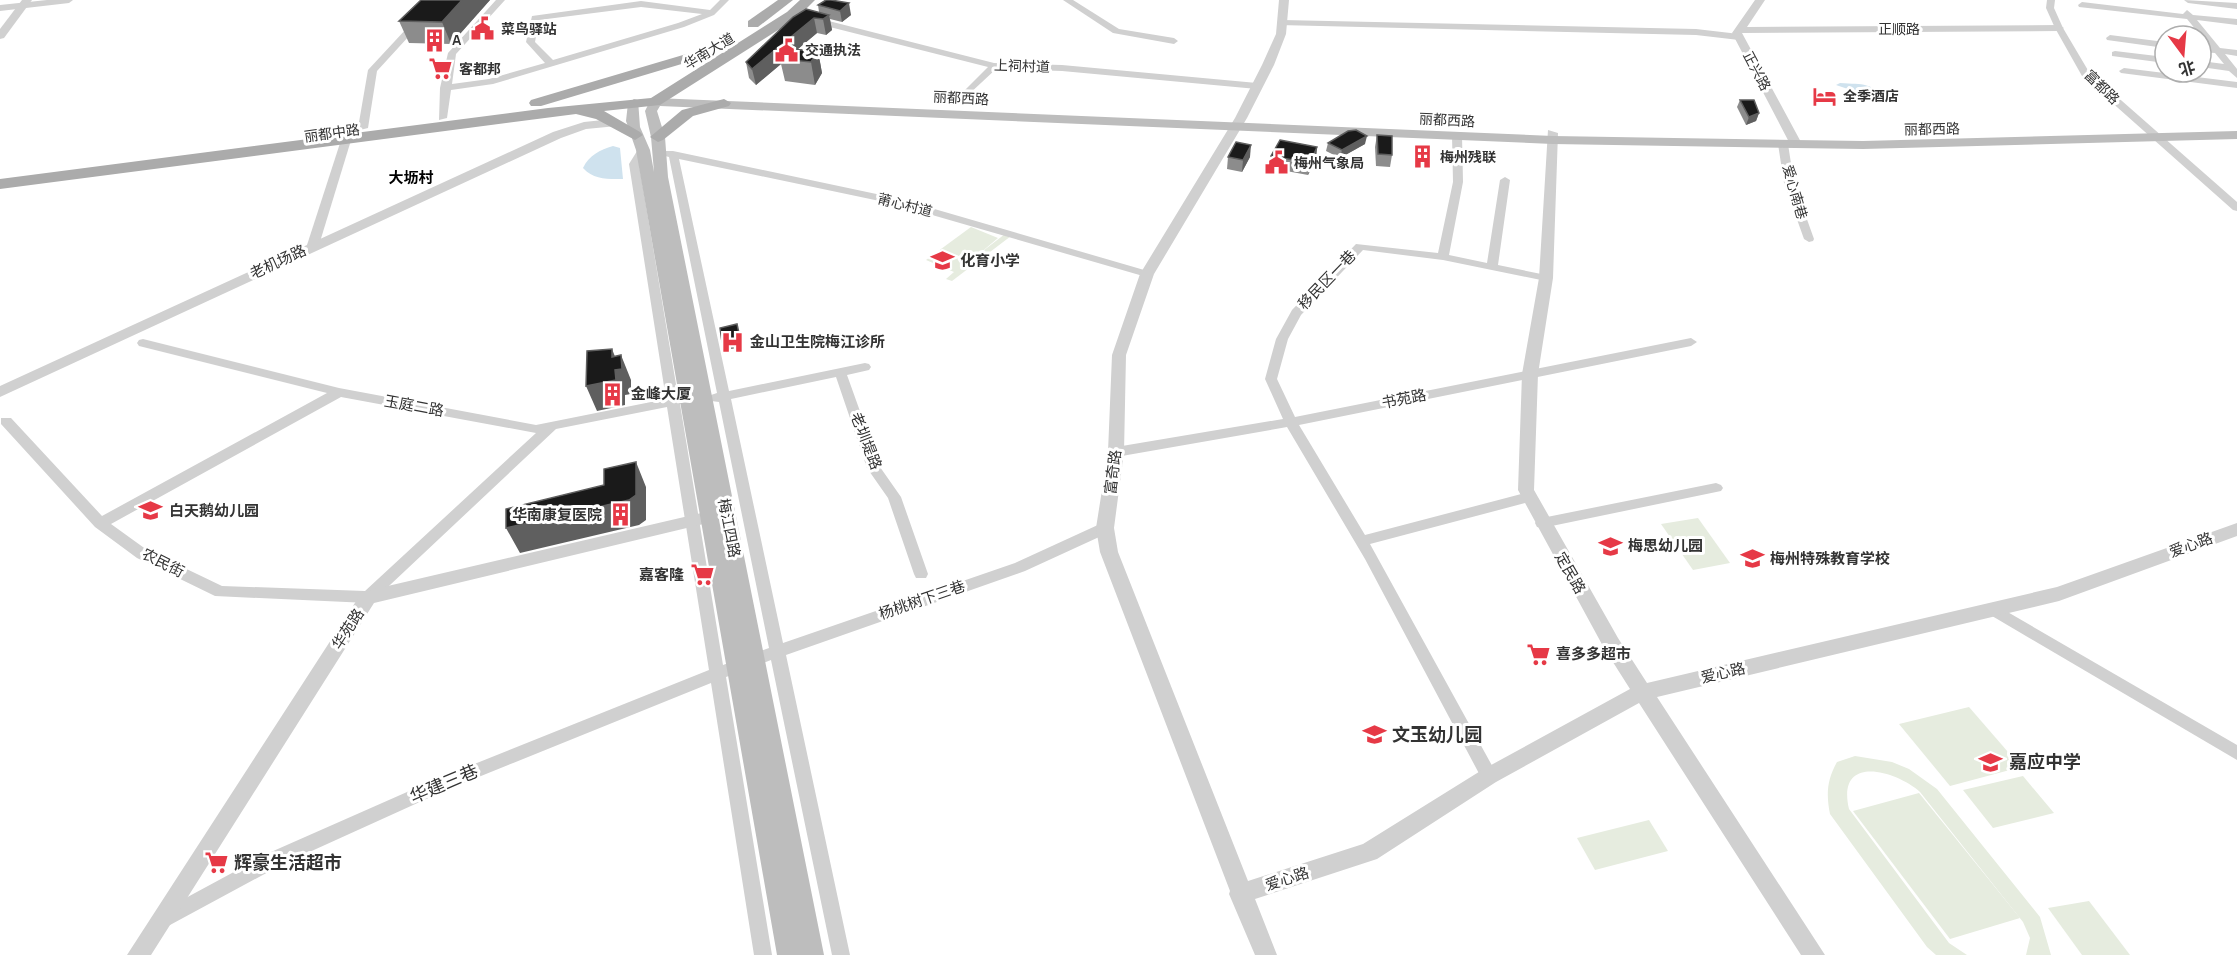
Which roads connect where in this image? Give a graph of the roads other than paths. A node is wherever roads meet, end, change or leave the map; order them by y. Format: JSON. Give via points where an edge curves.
{"nodes":[{"id":1,"x":69,"y":0,"type":"edge"},
{"id":2,"x":438,"y":0,"type":"edge"},
{"id":3,"x":501,"y":0,"type":"edge"},
{"id":4,"x":725,"y":0,"type":"edge"},
{"id":5,"x":786,"y":0,"type":"edge"},
{"id":6,"x":808,"y":0,"type":"edge"},
{"id":7,"x":1067,"y":0,"type":"edge"},
{"id":8,"x":1284,"y":0,"type":"edge"},
{"id":9,"x":1760,"y":0,"type":"edge"},
{"id":10,"x":2051,"y":0,"type":"edge"},
{"id":11,"x":641,"y":2,"type":"edge"},
{"id":12,"x":25,"y":3,"type":"edge"},
{"id":13,"x":2185,"y":3,"type":"edge"},
{"id":14,"x":2082,"y":5,"type":"dead end"},
{"id":15,"x":2237,"y":6,"type":"edge"},
{"id":16,"x":0,"y":8,"type":"edge"},
{"id":17,"x":711,"y":13,"type":"junction"},
{"id":18,"x":792,"y":15,"type":"junction"},
{"id":19,"x":2190,"y":17,"type":"junction"},
{"id":20,"x":2237,"y":22,"type":"edge"},
{"id":21,"x":1282,"y":23,"type":"junction"},
{"id":22,"x":2059,"y":28,"type":"junction"},
{"id":23,"x":1740,"y":34,"type":"junction"},
{"id":24,"x":0,"y":36,"type":"edge"},
{"id":25,"x":2110,"y":38,"type":"dead end"},
{"id":26,"x":1174,"y":40,"type":"dead end"},
{"id":27,"x":2153,"y":43,"type":"edge"},
{"id":28,"x":2213,"y":51,"type":"edge"},
{"id":29,"x":2216,"y":51,"type":"junction"},
{"id":30,"x":2237,"y":53,"type":"edge"},
{"id":31,"x":2115,"y":54,"type":"dead end"},
{"id":32,"x":715,"y":56,"type":"junction"},
{"id":33,"x":2153,"y":59,"type":"edge"},
{"id":34,"x":551,"y":64,"type":"junction"},
{"id":35,"x":994,"y":66,"type":"junction"},
{"id":36,"x":2213,"y":67,"type":"edge"},
{"id":37,"x":2124,"y":71,"type":"dead end"},
{"id":38,"x":2234,"y":71,"type":"edge"},
{"id":39,"x":2237,"y":85,"type":"edge"},
{"id":40,"x":1257,"y":86,"type":"junction"},
{"id":41,"x":446,"y":88,"type":"junction"},
{"id":42,"x":714,"y":93,"type":"junction"},
{"id":43,"x":967,"y":93,"type":"dead end"},
{"id":44,"x":649,"y":98,"type":"junction"},
{"id":45,"x":542,"y":107,"type":"junction"},
{"id":46,"x":442,"y":118,"type":"junction"},
{"id":47,"x":1239,"y":122,"type":"junction"},
{"id":48,"x":613,"y":123,"type":"junction"},
{"id":49,"x":363,"y":128,"type":"junction"},
{"id":50,"x":2237,"y":128,"type":"edge"},
{"id":51,"x":557,"y":135,"type":"junction"},
{"id":52,"x":1457,"y":135,"type":"junction"},
{"id":53,"x":2155,"y":135,"type":"junction"},
{"id":54,"x":2237,"y":135,"type":"edge"},
{"id":55,"x":1552,"y":136,"type":"junction"},
{"id":56,"x":347,"y":137,"type":"junction"},
{"id":57,"x":1790,"y":142,"type":"junction"},
{"id":58,"x":654,"y":146,"type":"junction"},
{"id":59,"x":0,"y":177,"type":"edge"},
{"id":60,"x":1505,"y":180,"type":"dead end"},
{"id":61,"x":0,"y":184,"type":"edge"},
{"id":62,"x":2237,"y":208,"type":"edge"},
{"id":63,"x":1809,"y":239,"type":"dead end"},
{"id":64,"x":313,"y":245,"type":"junction"},
{"id":65,"x":1443,"y":258,"type":"junction"},
{"id":66,"x":1492,"y":267,"type":"junction"},
{"id":67,"x":1147,"y":274,"type":"junction"},
{"id":68,"x":1546,"y":278,"type":"junction"},
{"id":69,"x":1691,"y":342,"type":"dead end"},
{"id":70,"x":143,"y":343,"type":"dead end"},
{"id":71,"x":865,"y":367,"type":"dead end"},
{"id":72,"x":840,"y":372,"type":"junction"},
{"id":73,"x":1530,"y":374,"type":"junction"},
{"id":74,"x":0,"y":392,"type":"edge"},
{"id":75,"x":339,"y":392,"type":"junction"},
{"id":76,"x":689,"y":401,"type":"junction"},
{"id":77,"x":6,"y":421,"type":"dead end"},
{"id":78,"x":1291,"y":422,"type":"junction"},
{"id":79,"x":552,"y":426,"type":"junction"},
{"id":80,"x":1116,"y":452,"type":"junction"},
{"id":81,"x":1716,"y":488,"type":"dead end"},
{"id":82,"x":1529,"y":497,"type":"junction"},
{"id":83,"x":710,"y":517,"type":"junction"},
{"id":84,"x":100,"y":523,"type":"junction"},
{"id":85,"x":1542,"y":523,"type":"junction"},
{"id":86,"x":1105,"y":528,"type":"junction"},
{"id":87,"x":2237,"y":529,"type":"edge"},
{"id":88,"x":1362,"y":541,"type":"junction"},
{"id":89,"x":921,"y":574,"type":"dead end"},
{"id":90,"x":368,"y":597,"type":"junction"},
{"id":91,"x":1992,"y":609,"type":"junction"},
{"id":92,"x":737,"y":666,"type":"junction"},
{"id":93,"x":1642,"y":692,"type":"junction"},
{"id":94,"x":2237,"y":753,"type":"edge"},
{"id":95,"x":1490,"y":776,"type":"junction"},
{"id":96,"x":1240,"y":894,"type":"junction"},
{"id":97,"x":160,"y":920,"type":"junction"},
{"id":98,"x":138,"y":955,"type":"edge"},
{"id":99,"x":763,"y":955,"type":"edge"},
{"id":100,"x":789,"y":955,"type":"edge"},
{"id":101,"x":812,"y":955,"type":"edge"},
{"id":102,"x":841,"y":955,"type":"edge"},
{"id":103,"x":1266,"y":955,"type":"edge"},
{"id":104,"x":1814,"y":955,"type":"edge"}],
"edges":[{"from":1,"to":12,"type":"street"},
{"from":2,"to":49,"type":"street","via":[[373,70]]},
{"from":3,"to":41,"type":"street","via":[[452,53]]},
{"from":4,"to":17,"type":"street"},
{"from":5,"to":32,"type":"main road","name":"华南大道"},
{"from":6,"to":18,"type":"main road","name":"华南大道"},
{"from":7,"to":26,"type":"street","via":[[1116,31]]},
{"from":8,"to":21,"type":"street","name":"富奇路"},
{"from":9,"to":23,"type":"street"},
{"from":10,"to":22,"type":"street","name":"富都路","via":[[2050,8]]},
{"from":11,"to":17,"type":"street"},
{"from":11,"to":34,"type":"street","via":[[535,18],[530,42]]},
{"from":12,"to":16,"type":"street"},
{"from":12,"to":24,"type":"street"},
{"from":13,"to":15,"type":"street"},
{"from":13,"to":19,"type":"street"},
{"from":14,"to":19,"type":"street"},
{"from":17,"to":34,"type":"street"},
{"from":18,"to":32,"type":"main road","name":"华南大道"},
{"from":18,"to":35,"type":"street","name":"上祠村道"},
{"from":19,"to":20,"type":"street"},
{"from":19,"to":29,"type":"street"},
{"from":21,"to":23,"type":"street"},
{"from":21,"to":40,"type":"street","name":"富奇路","via":[[1281,34]]},
{"from":22,"to":23,"type":"street","name":"正顺路"},
{"from":22,"to":53,"type":"street","name":"富都路","via":[[2085,74]]},
{"from":23,"to":57,"type":"street","name":"正兴路"},
{"from":25,"to":27,"type":"street"},
{"from":28,"to":29,"type":"street"},
{"from":29,"to":30,"type":"street"},
{"from":29,"to":38,"type":"street"},
{"from":31,"to":33,"type":"street"},
{"from":32,"to":42,"type":"main road","via":[[709,71]]},
{"from":32,"to":44,"type":"main road","name":"华南大道"},
{"from":32,"to":44,"type":"main road","name":"华南大道","via":[[654,83]]},
{"from":32,"to":45,"type":"main road"},
{"from":34,"to":41,"type":"street","via":[[490,82]]},
{"from":35,"to":40,"type":"street","name":"上祠村道","via":[[1062,68]]},
{"from":35,"to":43,"type":"street"},
{"from":36,"to":38,"type":"street"},
{"from":37,"to":39,"type":"street"},
{"from":40,"to":47,"type":"street","name":"富奇路"},
{"from":41,"to":46,"type":"street"},
{"from":42,"to":44,"type":"main road","name":"丽都西路"},
{"from":42,"to":47,"type":"main road","name":"丽都西路"},
{"from":42,"to":58,"type":"main road","via":[[675,120]]},
{"from":44,"to":45,"type":"main road","name":"丽都中路"},
{"from":44,"to":58,"type":"main road","name":"梅江四路"},
{"from":44,"to":58,"type":"main road","name":"梅江四路","via":[[631,110]]},
{"from":45,"to":46,"type":"main road","name":"丽都中路"},
{"from":45,"to":48,"type":"main road","via":[[588,112]]},
{"from":45,"to":51,"type":"street","via":[[559,119]]},
{"from":45,"to":56,"type":"main road","name":"丽都中路"},
{"from":46,"to":49,"type":"main road","name":"丽都中路"},
{"from":47,"to":52,"type":"main road","name":"丽都西路"},
{"from":47,"to":55,"type":"main road","name":"丽都西路"},
{"from":47,"to":67,"type":"street","name":"富奇路"},
{"from":48,"to":51,"type":"street","name":"老机场路","via":[[584,126]]},
{"from":48,"to":58,"type":"main road"},
{"from":49,"to":59,"type":"main road","name":"丽都中路"},
{"from":50,"to":53,"type":"main road","name":"丽都西路"},
{"from":51,"to":64,"type":"street","name":"老机场路"},
{"from":52,"to":55,"type":"main road","name":"丽都西路"},
{"from":52,"to":65,"type":"street","via":[[1459,184]]},
{"from":53,"to":54,"type":"main road","name":"丽都西路"},
{"from":53,"to":57,"type":"main road","name":"丽都西路","via":[[1936,144]]},
{"from":53,"to":62,"type":"street","name":"富都路"},
{"from":55,"to":57,"type":"main road","name":"丽都西路"},
{"from":55,"to":68,"type":"street","name":"定民路"},
{"from":56,"to":61,"type":"main road","name":"丽都中路"},
{"from":56,"to":64,"type":"street"},
{"from":57,"to":63,"type":"street","name":"爱心南巷","via":[[1790,183]]},
{"from":58,"to":67,"type":"street","name":"莆心村道","via":[[897,201]]},
{"from":58,"to":76,"type":"main road","name":"梅江四路"},
{"from":58,"to":99,"type":"street","via":[[634,164]]},
{"from":58,"to":101,"type":"main road","name":"梅江四路"},
{"from":58,"to":102,"type":"street"},
{"from":60,"to":66,"type":"street"},
{"from":64,"to":74,"type":"street","name":"老机场路"},
{"from":65,"to":66,"type":"street","name":"移民区一巷"},
{"from":65,"to":78,"type":"street","name":"移民区一巷","via":[[1360,246],[1296,313],[1282,339],[1270,379]]},
{"from":66,"to":68,"type":"street","name":"移民区一巷"},
{"from":67,"to":80,"type":"street","name":"富奇路","via":[[1119,355]]},
{"from":68,"to":73,"type":"street","name":"定民路"},
{"from":69,"to":73,"type":"street","name":"书苑路"},
{"from":70,"to":75,"type":"street","name":"玉庭二路"},
{"from":71,"to":72,"type":"street","name":"玉庭二路"},
{"from":72,"to":76,"type":"street","name":"玉庭二路"},
{"from":72,"to":89,"type":"street","name":"老圳堤路","via":[[873,468],[894,497]]},
{"from":73,"to":78,"type":"street","name":"书苑路"},
{"from":73,"to":82,"type":"street","name":"定民路","via":[[1526,490]]},
{"from":75,"to":79,"type":"street","name":"玉庭二路","via":[[536,429]]},
{"from":75,"to":84,"type":"street"},
{"from":76,"to":79,"type":"street","name":"玉庭二路"},
{"from":76,"to":83,"type":"main road","name":"梅江四路"},
{"from":77,"to":84,"type":"street","name":"农民街"},
{"from":78,"to":80,"type":"street","name":"书苑路"},
{"from":78,"to":88,"type":"street"},
{"from":79,"to":90,"type":"street"},
{"from":80,"to":86,"type":"street","name":"富奇路"},
{"from":81,"to":85,"type":"street"},
{"from":82,"to":85,"type":"street","name":"定民路"},
{"from":82,"to":88,"type":"street"},
{"from":83,"to":90,"type":"street","name":"华苑路"},
{"from":83,"to":92,"type":"main road","name":"梅江四路"},
{"from":84,"to":90,"type":"street","name":"农民街","via":[[142,554],[220,592]]},
{"from":85,"to":93,"type":"street","name":"定民路"},
{"from":86,"to":92,"type":"street","name":"杨桃树下三巷","via":[[1020,567]]},
{"from":86,"to":96,"type":"street","name":"富奇路","via":[[1109,552]]},
{"from":87,"to":91,"type":"street","name":"爱心路","via":[[2059,594]]},
{"from":88,"to":95,"type":"street"},
{"from":90,"to":97,"type":"street","name":"华苑路"},
{"from":91,"to":93,"type":"street","name":"爱心路"},
{"from":91,"to":94,"type":"street"},
{"from":92,"to":97,"type":"street","name":"华建三巷","via":[[438,786],[277,858]]},
{"from":92,"to":100,"type":"main road","name":"梅江四路"},
{"from":93,"to":95,"type":"street","name":"爱心路"},
{"from":93,"to":104,"type":"street","name":"定民路"},
{"from":95,"to":96,"type":"street","name":"爱心路","via":[[1369,852]]},
{"from":96,"to":103,"type":"street","name":"富奇路"},
{"from":97,"to":98,"type":"street","name":"华苑路"}]}
